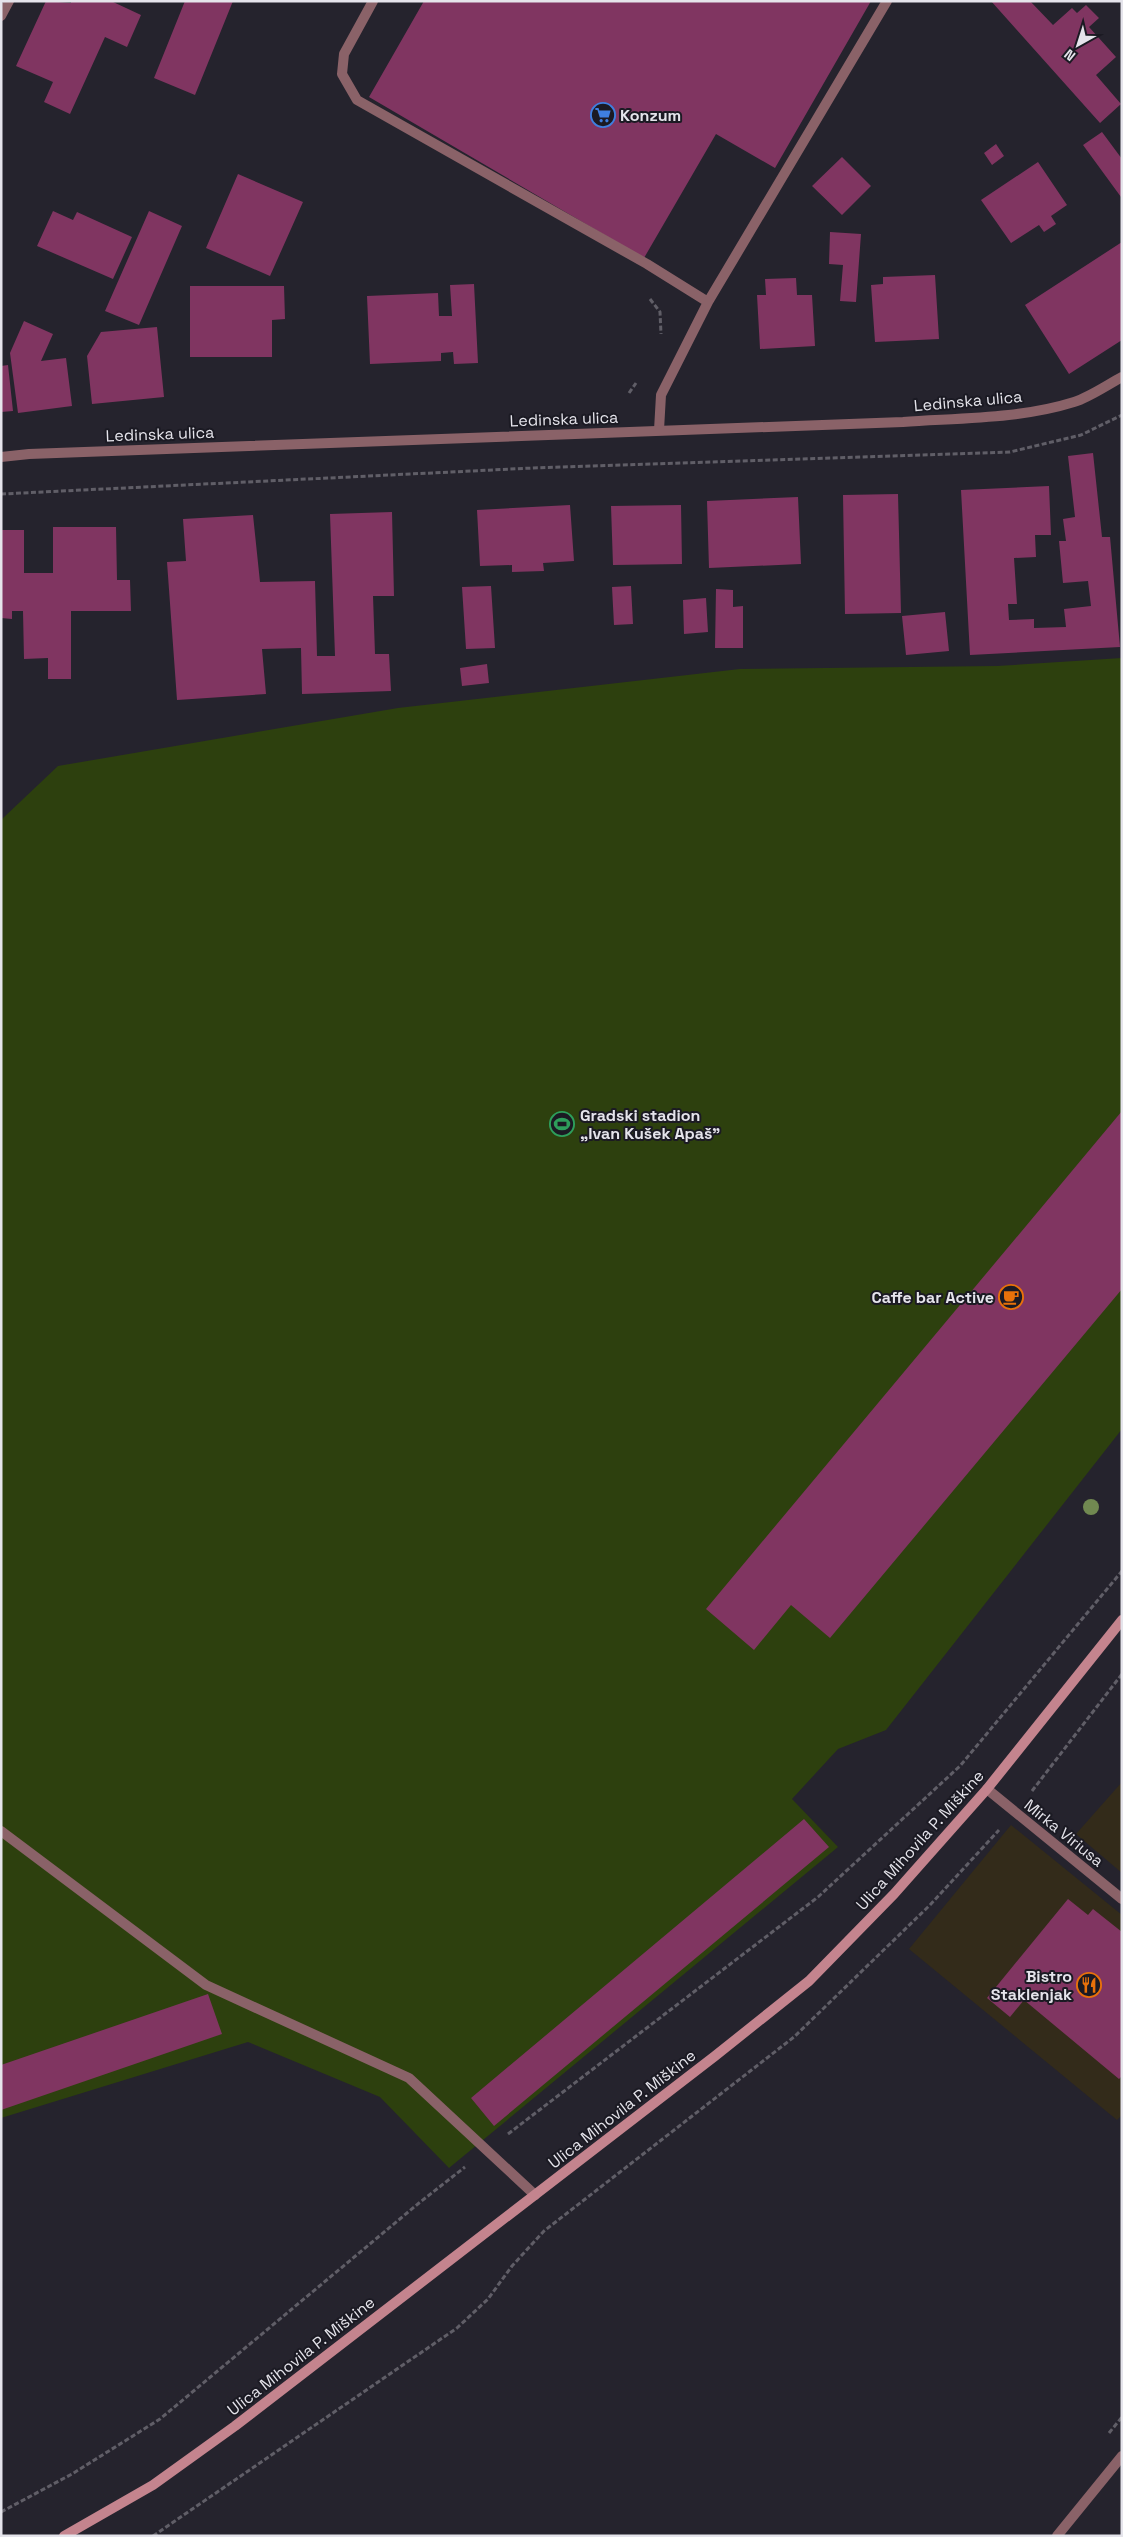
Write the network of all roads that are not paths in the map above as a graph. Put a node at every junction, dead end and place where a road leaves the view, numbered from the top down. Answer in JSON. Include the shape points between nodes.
{"nodes":[{"id":1,"x":9,"y":1,"type":"edge"},
{"id":2,"x":374,"y":1,"type":"edge"},
{"id":3,"x":887,"y":1,"type":"edge"},
{"id":4,"x":1,"y":16,"type":"edge"},
{"id":5,"x":708,"y":302,"type":"junction"},
{"id":6,"x":1122,"y":378,"type":"edge"},
{"id":7,"x":660,"y":430,"type":"junction"},
{"id":8,"x":1,"y":457,"type":"edge"},
{"id":9,"x":1122,"y":1620,"type":"edge"},
{"id":10,"x":986,"y":1789,"type":"junction"},
{"id":11,"x":1,"y":1831,"type":"edge"},
{"id":12,"x":1122,"y":1899,"type":"edge"},
{"id":13,"x":534,"y":2195,"type":"junction"},
{"id":14,"x":1122,"y":2456,"type":"edge"},
{"id":15,"x":64,"y":2536,"type":"edge"},
{"id":16,"x":1057,"y":2536,"type":"edge"}],
"edges":[{"from":1,"to":4,"type":"street"},
{"from":2,"to":5,"type":"street","via":[[344,54],[342,74],[358,100]]},
{"from":3,"to":5,"type":"street"},
{"from":5,"to":7,"type":"street","via":[[661,395]]},
{"from":6,"to":7,"type":"street","name":"Ledinska ulica","via":[[1075,402],[1015,414],[903,422]]},
{"from":7,"to":8,"type":"street","name":"Ledinska ulica"},
{"from":9,"to":10,"type":"main road","name":"Ulica Mihovila P. Miškine"},
{"from":10,"to":12,"type":"street","name":"Mirka Viriusa"},
{"from":10,"to":13,"type":"main road","name":"Ulica Mihovila P. Miškine","via":[[894,1894],[808,1981]]},
{"from":11,"to":13,"type":"street","via":[[206,1985],[408,2078]]},
{"from":13,"to":15,"type":"main road","name":"Ulica Mihovila P. Miškine","via":[[235,2426],[153,2485]]},
{"from":14,"to":16,"type":"street"}]}
